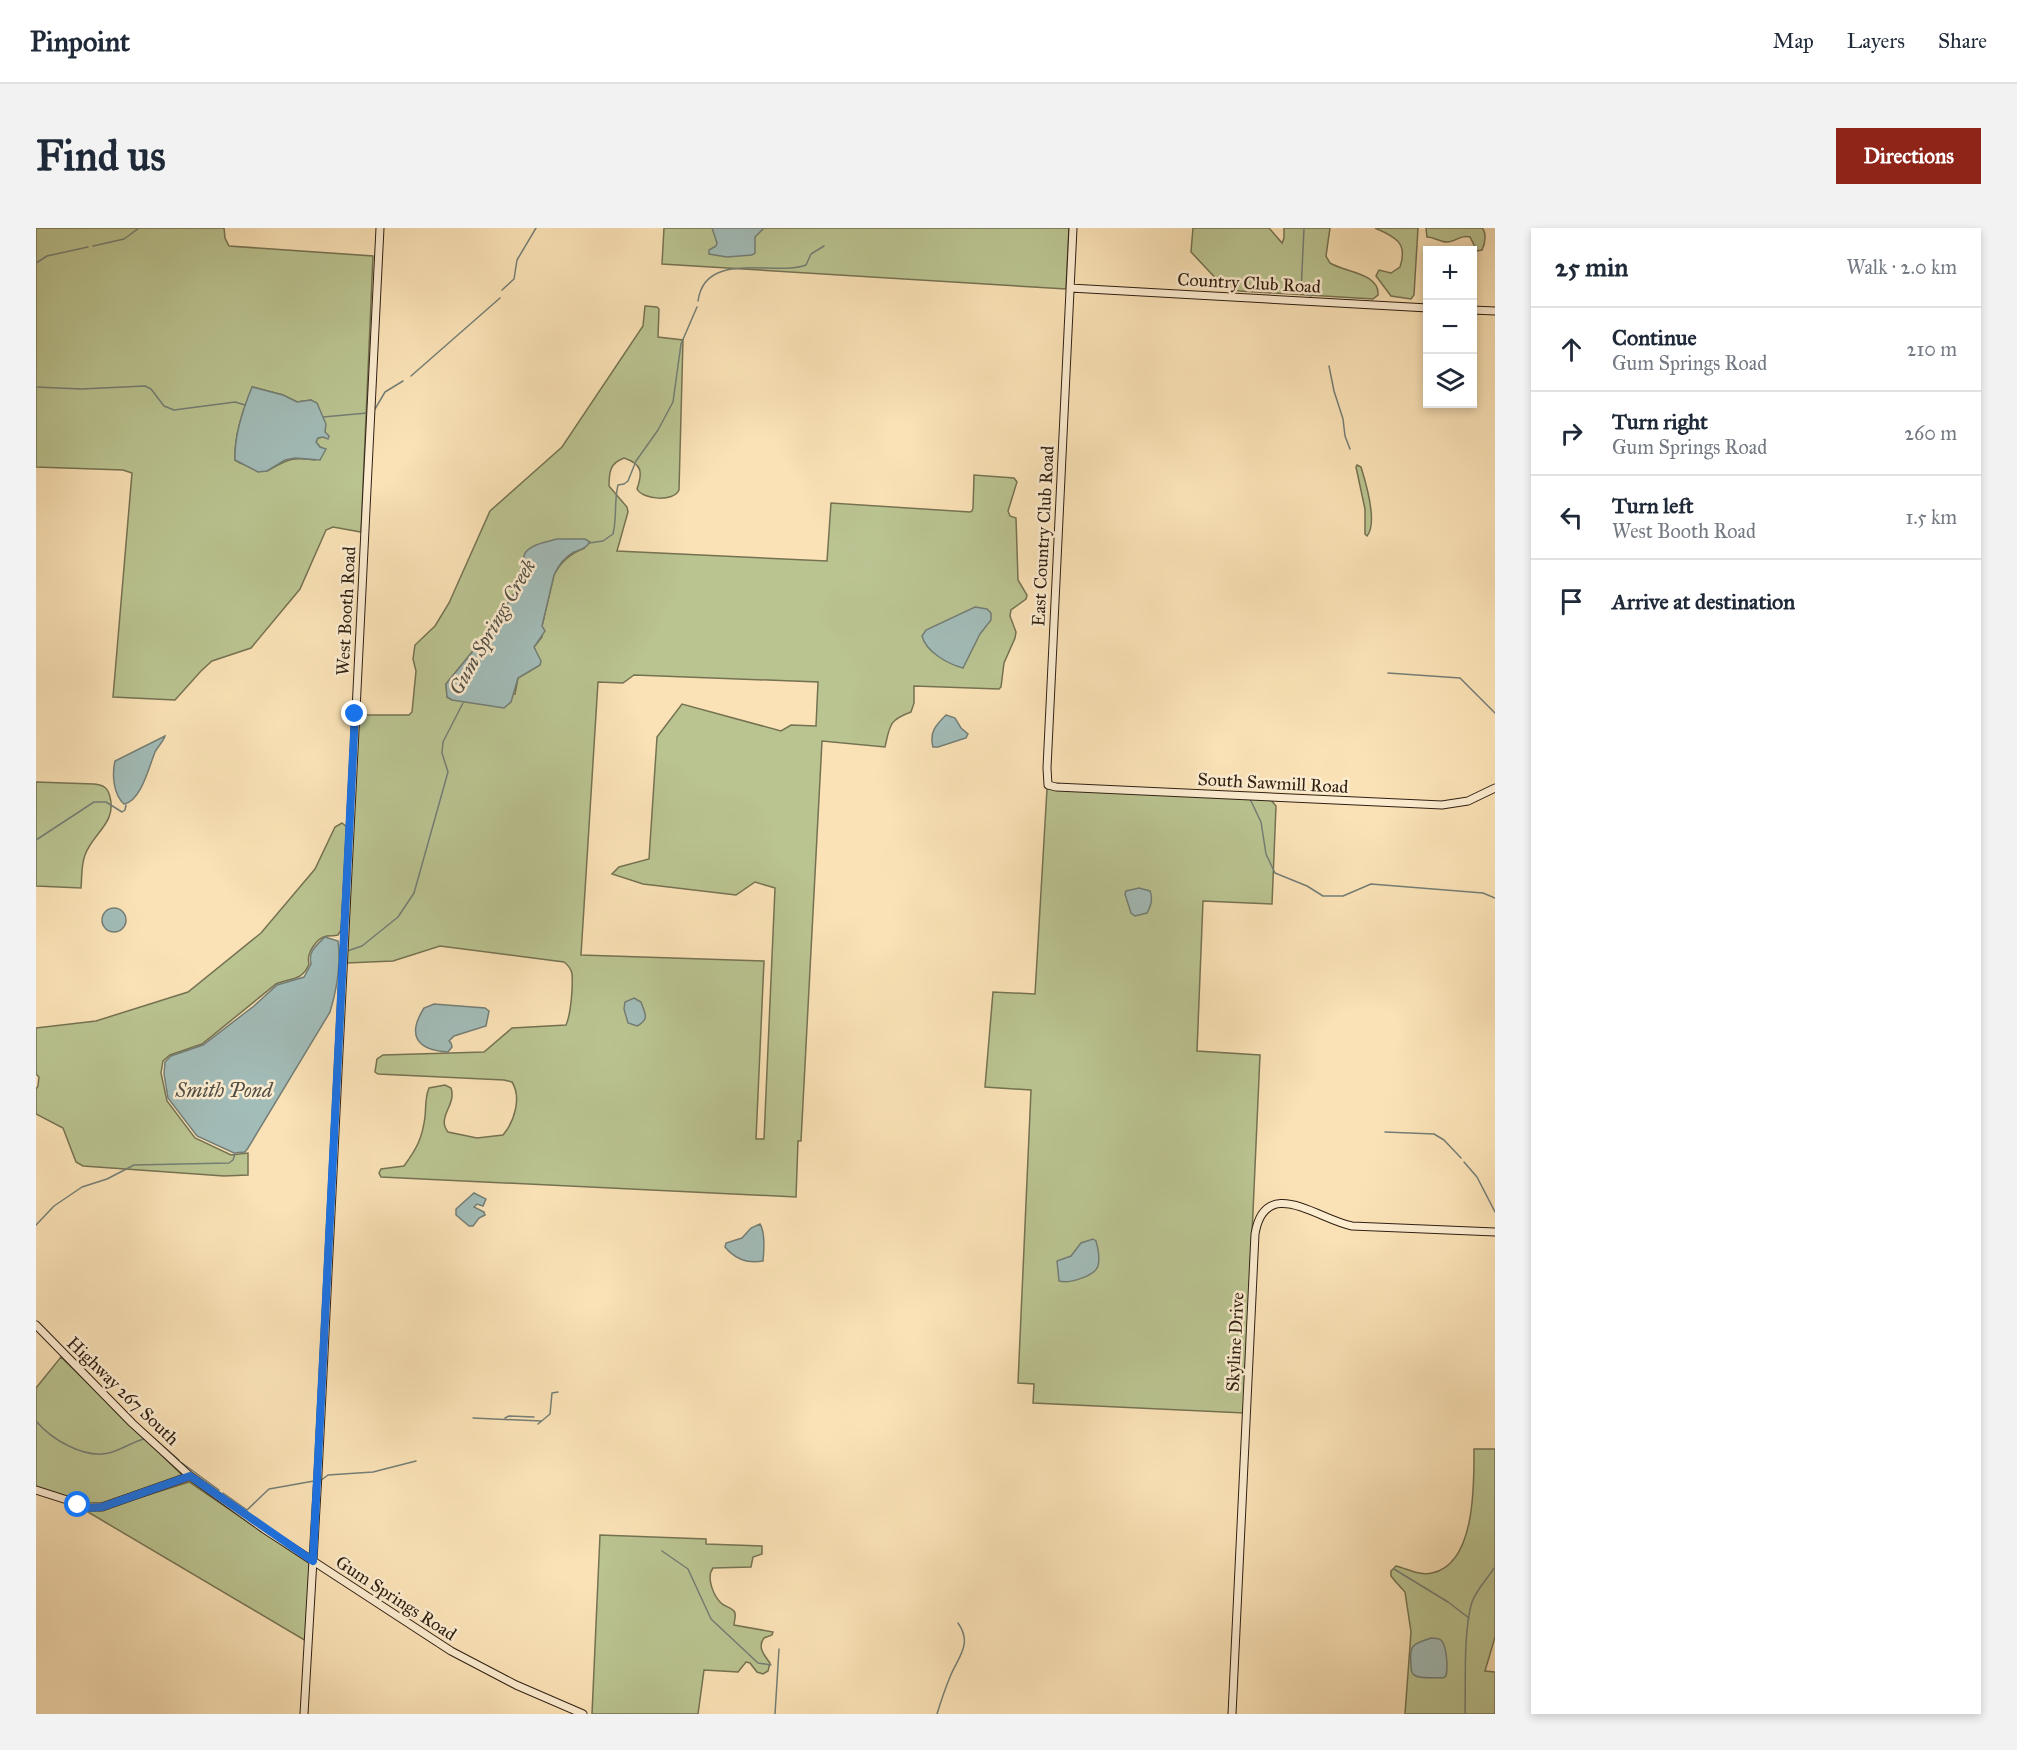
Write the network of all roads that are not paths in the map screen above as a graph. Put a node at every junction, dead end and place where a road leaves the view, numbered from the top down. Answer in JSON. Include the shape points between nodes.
{"nodes":[{"id":1,"x":380,"y":228,"type":"edge"},
{"id":2,"x":1073,"y":228,"type":"edge"},
{"id":3,"x":1070,"y":288,"type":"junction"},
{"id":4,"x":1423,"y":308,"type":"edge"},
{"id":5,"x":1477,"y":310,"type":"edge"},
{"id":6,"x":1495,"y":311,"type":"edge"},
{"id":7,"x":1048,"y":785,"type":"joint"},
{"id":8,"x":1495,"y":788,"type":"edge"},
{"id":9,"x":1495,"y":1232,"type":"edge"},
{"id":10,"x":36,"y":1325,"type":"edge"},
{"id":11,"x":190,"y":1476,"type":"junction"},
{"id":12,"x":36,"y":1490,"type":"edge"},
{"id":13,"x":313,"y":1561,"type":"junction"},
{"id":14,"x":304,"y":1714,"type":"edge"},
{"id":15,"x":583,"y":1714,"type":"edge"},
{"id":16,"x":1232,"y":1714,"type":"edge"}],
"edges":[{"from":1,"to":13,"type":"street","name":"West Booth Road"},
{"from":2,"to":3,"type":"street","name":"East Country Club Road"},
{"from":3,"to":4,"type":"street","name":"Country Club Road"},
{"from":3,"to":7,"type":"street","name":"East Country Club Road"},
{"from":5,"to":6,"type":"street"},
{"from":7,"to":8,"type":"street","name":"South Sawmill Road","via":[[1442,805],[1468,801]]},
{"from":9,"to":16,"type":"street","name":"Skyline Drive","via":[[1352,1226],[1282,1203],[1266,1208],[1259,1218],[1255,1234]]},
{"from":10,"to":11,"type":"street","name":"Highway 267 South"},
{"from":11,"to":12,"type":"street","via":[[102,1507],[89,1508]]},
{"from":11,"to":13,"type":"street","name":"Gum Springs Road"},
{"from":13,"to":14,"type":"street","name":"West Booth Road"},
{"from":13,"to":15,"type":"street","name":"Gum Springs Road","via":[[451,1652]]}]}
